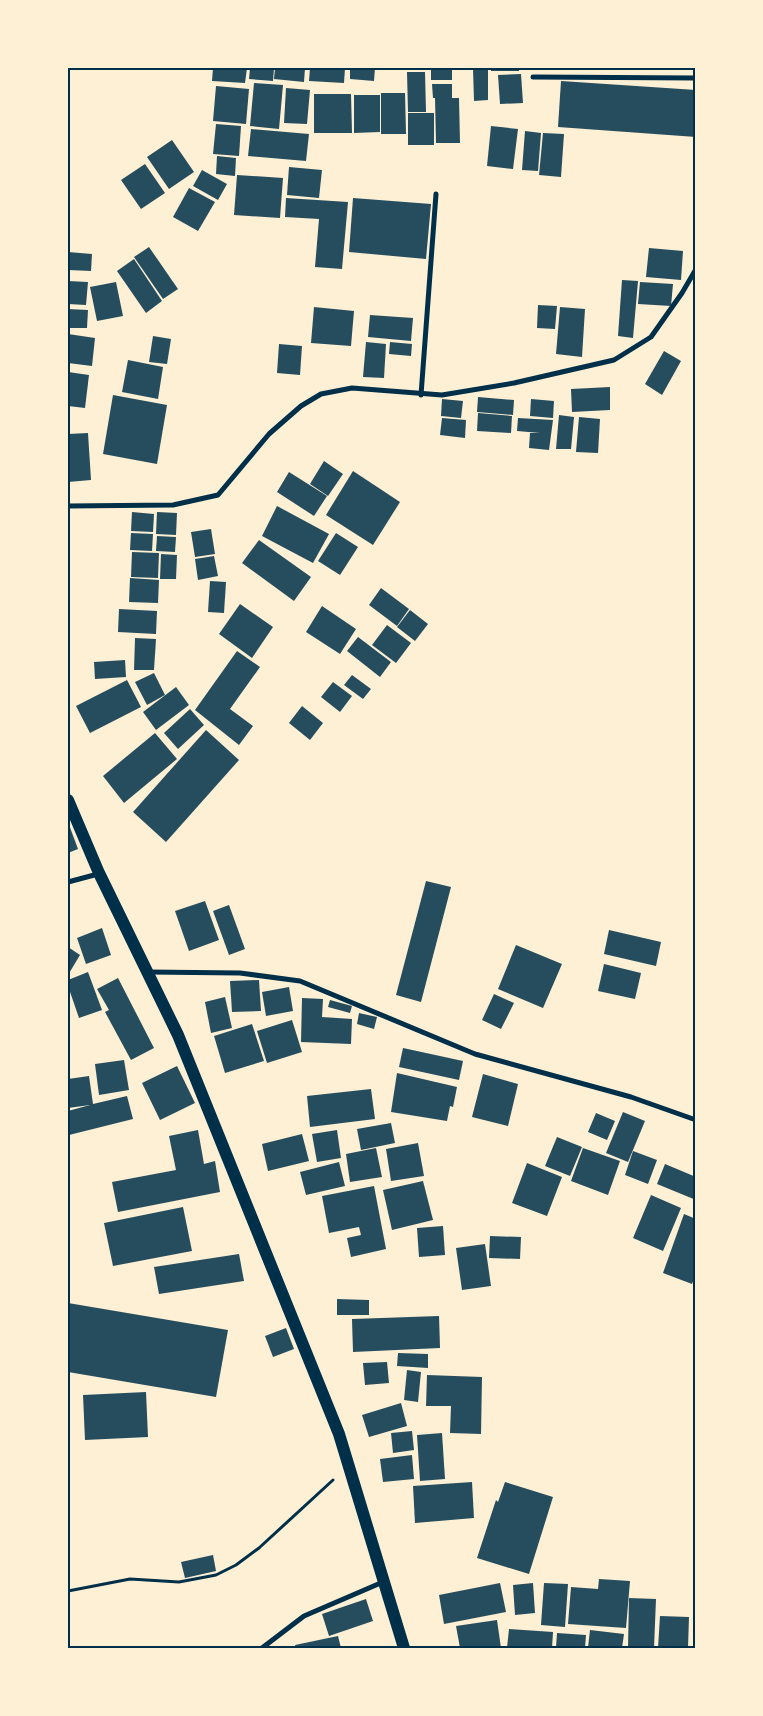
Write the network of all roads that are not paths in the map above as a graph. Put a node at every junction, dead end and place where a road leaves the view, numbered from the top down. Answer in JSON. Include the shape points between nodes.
{"nodes":[{"id":1,"x":533,"y":77,"type":"dead end"},
{"id":2,"x":696,"y":78,"type":"edge"},
{"id":3,"x":436,"y":194,"type":"dead end"},
{"id":4,"x":696,"y":269,"type":"edge"},
{"id":5,"x":422,"y":395,"type":"junction"},
{"id":6,"x":68,"y":506,"type":"edge"},
{"id":7,"x":68,"y":800,"type":"edge"},
{"id":8,"x":99,"y":874,"type":"junction"},
{"id":9,"x":68,"y":882,"type":"edge"},
{"id":10,"x":145,"y":972,"type":"junction"},
{"id":11,"x":696,"y":1120,"type":"edge"},
{"id":12,"x":384,"y":1581,"type":"junction"},
{"id":13,"x":262,"y":1648,"type":"edge"},
{"id":14,"x":404,"y":1648,"type":"edge"}],
"edges":[{"from":1,"to":2,"type":"street"},
{"from":3,"to":5,"type":"street"},
{"from":4,"to":5,"type":"street","via":[[651,337],[614,360],[514,383],[442,395]]},
{"from":5,"to":6,"type":"street","via":[[352,388],[321,394],[301,406],[269,434],[218,495],[173,505]]},
{"from":7,"to":8,"type":"main road"},
{"from":8,"to":9,"type":"street"},
{"from":8,"to":10,"type":"main road"},
{"from":10,"to":11,"type":"street","via":[[240,973],[300,981],[475,1054],[631,1097]]},
{"from":10,"to":12,"type":"main road","via":[[178,1035],[339,1434]]},
{"from":12,"to":13,"type":"street","via":[[304,1616]]},
{"from":12,"to":14,"type":"main road"}]}
